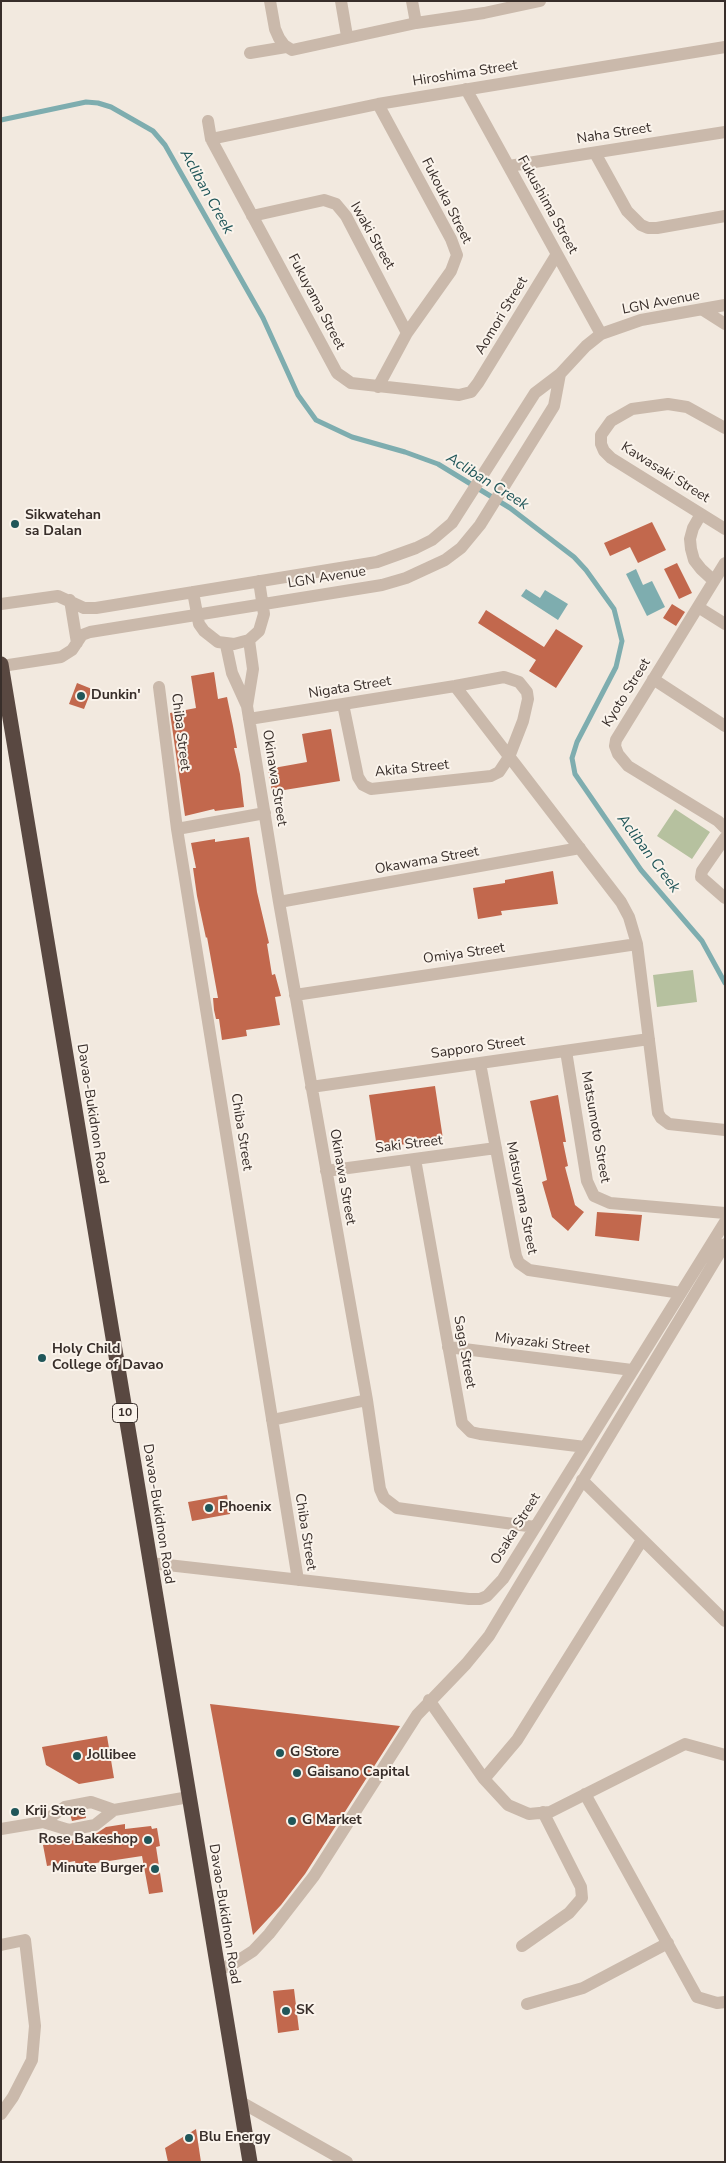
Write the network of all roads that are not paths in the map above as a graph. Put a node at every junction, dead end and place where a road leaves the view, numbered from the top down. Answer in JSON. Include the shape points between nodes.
{"nodes":[{"id":1,"x":270,"y":1,"type":"edge"},
{"id":2,"x":341,"y":1,"type":"edge"},
{"id":3,"x":412,"y":1,"type":"edge"},
{"id":4,"x":540,"y":1,"type":"edge"},
{"id":5,"x":484,"y":7,"type":"edge"},
{"id":6,"x":416,"y":23,"type":"junction"},
{"id":7,"x":347,"y":36,"type":"junction"},
{"id":8,"x":725,"y":47,"type":"edge"},
{"id":9,"x":289,"y":48,"type":"junction"},
{"id":10,"x":250,"y":53,"type":"dead end"},
{"id":11,"x":466,"y":89,"type":"junction"},
{"id":12,"x":378,"y":104,"type":"junction"},
{"id":13,"x":208,"y":121,"type":"dead end"},
{"id":14,"x":725,"y":132,"type":"edge"},
{"id":15,"x":211,"y":139,"type":"junction"},
{"id":16,"x":595,"y":152,"type":"junction"},
{"id":17,"x":509,"y":166,"type":"junction"},
{"id":18,"x":252,"y":216,"type":"junction"},
{"id":19,"x":725,"y":216,"type":"edge"},
{"id":20,"x":557,"y":254,"type":"junction"},
{"id":21,"x":725,"y":306,"type":"edge"},
{"id":22,"x":703,"y":310,"type":"junction"},
{"id":23,"x":725,"y":324,"type":"edge"},
{"id":24,"x":407,"y":333,"type":"junction"},
{"id":25,"x":601,"y":334,"type":"junction"},
{"id":26,"x":560,"y":374,"type":"junction"},
{"id":27,"x":378,"y":387,"type":"junction"},
{"id":28,"x":471,"y":392,"type":"joint"},
{"id":29,"x":725,"y":428,"type":"edge"},
{"id":30,"x":701,"y":514,"type":"junction"},
{"id":31,"x":725,"y":529,"type":"edge"},
{"id":32,"x":445,"y":531,"type":"junction"},
{"id":33,"x":461,"y":548,"type":"junction"},
{"id":34,"x":725,"y":563,"type":"edge"},
{"id":35,"x":365,"y":564,"type":"junction"},
{"id":36,"x":259,"y":581,"type":"junction"},
{"id":37,"x":714,"y":581,"type":"junction"},
{"id":38,"x":368,"y":587,"type":"junction"},
{"id":39,"x":193,"y":592,"type":"junction"},
{"id":40,"x":70,"y":600,"type":"junction"},
{"id":41,"x":1,"y":604,"type":"edge"},
{"id":42,"x":263,"y":604,"type":"junction"},
{"id":43,"x":698,"y":607,"type":"junction"},
{"id":44,"x":196,"y":615,"type":"junction"},
{"id":45,"x":725,"y":624,"type":"edge"},
{"id":46,"x":249,"y":640,"type":"junction"},
{"id":47,"x":76,"y":643,"type":"junction"},
{"id":48,"x":226,"y":645,"type":"junction"},
{"id":49,"x":1,"y":665,"type":"edge"},
{"id":50,"x":653,"y":679,"type":"junction"},
{"id":51,"x":455,"y":686,"type":"junction"},
{"id":52,"x":159,"y":687,"type":"dead end"},
{"id":53,"x":343,"y":704,"type":"junction"},
{"id":54,"x":247,"y":706,"type":"junction"},
{"id":55,"x":249,"y":719,"type":"junction"},
{"id":56,"x":725,"y":726,"type":"edge"},
{"id":57,"x":510,"y":757,"type":"junction"},
{"id":58,"x":265,"y":813,"type":"junction"},
{"id":59,"x":725,"y":828,"type":"edge"},
{"id":60,"x":177,"y":829,"type":"junction"},
{"id":61,"x":725,"y":838,"type":"edge"},
{"id":62,"x":580,"y":848,"type":"junction"},
{"id":63,"x":725,"y":898,"type":"edge"},
{"id":64,"x":279,"y":902,"type":"junction"},
{"id":65,"x":637,"y":944,"type":"junction"},
{"id":66,"x":295,"y":994,"type":"junction"},
{"id":67,"x":649,"y":1039,"type":"junction"},
{"id":68,"x":566,"y":1051,"type":"junction"},
{"id":69,"x":480,"y":1063,"type":"junction"},
{"id":70,"x":311,"y":1087,"type":"junction"},
{"id":71,"x":725,"y":1130,"type":"edge"},
{"id":72,"x":496,"y":1148,"type":"junction"},
{"id":73,"x":415,"y":1159,"type":"junction"},
{"id":74,"x":326,"y":1170,"type":"junction"},
{"id":75,"x":725,"y":1213,"type":"edge"},
{"id":76,"x":725,"y":1222,"type":"edge"},
{"id":77,"x":725,"y":1244,"type":"edge"},
{"id":78,"x":681,"y":1293,"type":"junction"},
{"id":79,"x":448,"y":1347,"type":"junction"},
{"id":80,"x":632,"y":1370,"type":"junction"},
{"id":81,"x":367,"y":1400,"type":"junction"},
{"id":82,"x":272,"y":1420,"type":"junction"},
{"id":83,"x":585,"y":1447,"type":"junction"},
{"id":84,"x":582,"y":1480,"type":"junction"},
{"id":85,"x":535,"y":1527,"type":"junction"},
{"id":86,"x":642,"y":1540,"type":"junction"},
{"id":87,"x":150,"y":1563,"type":"junction"},
{"id":88,"x":298,"y":1580,"type":"junction"},
{"id":89,"x":725,"y":1621,"type":"edge"},
{"id":90,"x":429,"y":1700,"type":"junction"},
{"id":91,"x":725,"y":1755,"type":"edge"},
{"id":92,"x":484,"y":1779,"type":"junction"},
{"id":93,"x":585,"y":1794,"type":"junction"},
{"id":94,"x":189,"y":1797,"type":"junction"},
{"id":95,"x":114,"y":1810,"type":"junction"},
{"id":96,"x":543,"y":1812,"type":"junction"},
{"id":97,"x":43,"y":1822,"type":"junction"},
{"id":98,"x":1,"y":1829,"type":"edge"},
{"id":99,"x":668,"y":1943,"type":"junction"},
{"id":100,"x":1,"y":1945,"type":"edge"},
{"id":101,"x":522,"y":1946,"type":"dead end"},
{"id":102,"x":217,"y":1971,"type":"junction"},
{"id":103,"x":725,"y":2002,"type":"edge"},
{"id":104,"x":527,"y":2004,"type":"dead end"},
{"id":105,"x":239,"y":2100,"type":"junction"},
{"id":106,"x":1,"y":2114,"type":"edge"},
{"id":107,"x":250,"y":2162,"type":"edge"},
{"id":108,"x":347,"y":2162,"type":"edge"}],
"edges":[{"from":1,"to":9,"type":"street","via":[[275,29]]},
{"from":2,"to":7,"type":"street"},
{"from":3,"to":6,"type":"street"},
{"from":4,"to":5,"type":"street"},
{"from":5,"to":6,"type":"street"},
{"from":6,"to":7,"type":"street"},
{"from":7,"to":9,"type":"street"},
{"from":8,"to":11,"type":"street","name":"Hiroshima Street"},
{"from":9,"to":10,"type":"street"},
{"from":11,"to":12,"type":"street","name":"Hiroshima Street"},
{"from":11,"to":17,"type":"street","name":"Fukushima Street"},
{"from":12,"to":15,"type":"street","name":"Hiroshima Street"},
{"from":12,"to":24,"type":"street","name":"Fukouka Street","via":[[451,239],[456,255],[451,271]]},
{"from":13,"to":15,"type":"street","name":"Fukuyama Street"},
{"from":14,"to":16,"type":"street","name":"Naha Street"},
{"from":15,"to":18,"type":"street","name":"Fukuyama Street"},
{"from":16,"to":17,"type":"street","name":"Naha Street"},
{"from":16,"to":19,"type":"street","via":[[627,211],[641,225],[657,228]]},
{"from":17,"to":20,"type":"street","name":"Fukushima Street"},
{"from":18,"to":24,"type":"street","name":"Iwaki Street","via":[[324,200],[336,204],[346,216]]},
{"from":18,"to":27,"type":"street","name":"Fukuyama Street","via":[[337,373],[351,383]]},
{"from":20,"to":25,"type":"street","name":"Fukushima Street"},
{"from":20,"to":28,"type":"street","name":"Aomori Street"},
{"from":21,"to":22,"type":"street","name":"LGN Avenue"},
{"from":22,"to":23,"type":"street"},
{"from":22,"to":25,"type":"street","name":"LGN Avenue","via":[[641,320]]},
{"from":24,"to":27,"type":"street","name":"Fukouka Street"},
{"from":25,"to":26,"type":"street","name":"LGN Avenue"},
{"from":26,"to":32,"type":"street","name":"LGN Avenue","via":[[534,393],[460,513]]},
{"from":26,"to":33,"type":"street","name":"LGN Avenue","via":[[554,406],[480,525]]},
{"from":27,"to":28,"type":"street","name":"Fukuyama Street","via":[[459,394]]},
{"from":29,"to":30,"type":"street","name":"Kawasaki Street","via":[[687,407],[668,404],[619,414],[601,435],[604,451],[611,458]]},
{"from":30,"to":31,"type":"street","name":"Kawasaki Street"},
{"from":30,"to":37,"type":"street","via":[[690,539],[691,549],[700,570]]},
{"from":32,"to":33,"type":"street"},
{"from":32,"to":35,"type":"street","name":"LGN Avenue","via":[[398,556]]},
{"from":33,"to":38,"type":"street","name":"LGN Avenue","via":[[445,560],[413,575]]},
{"from":34,"to":37,"type":"street","name":"Kyoto Street"},
{"from":35,"to":36,"type":"street","name":"LGN Avenue"},
{"from":35,"to":38,"type":"street"},
{"from":36,"to":39,"type":"street","name":"LGN Avenue"},
{"from":36,"to":42,"type":"street"},
{"from":37,"to":43,"type":"street","name":"Kyoto Street"},
{"from":38,"to":42,"type":"street","name":"LGN Avenue"},
{"from":39,"to":40,"type":"street","name":"LGN Avenue","via":[[96,608],[84,608]]},
{"from":39,"to":44,"type":"street"},
{"from":40,"to":41,"type":"street","name":"LGN Avenue","via":[[51,596]]},
{"from":40,"to":47,"type":"street"},
{"from":42,"to":44,"type":"street","name":"LGN Avenue"},
{"from":42,"to":46,"type":"street","via":[[259,631]]},
{"from":43,"to":45,"type":"street"},
{"from":43,"to":50,"type":"street","name":"Kyoto Street"},
{"from":44,"to":47,"type":"street","name":"LGN Avenue","via":[[90,632],[82,635]]},
{"from":44,"to":48,"type":"street","via":[[204,632]]},
{"from":46,"to":48,"type":"street"},
{"from":46,"to":54,"type":"street","via":[[253,669]]},
{"from":47,"to":49,"type":"street","name":"LGN Avenue","via":[[61,657]]},
{"from":48,"to":54,"type":"street","via":[[232,672]]},
{"from":49,"to":87,"type":"highway","name":"Davao-Bukidnon Road","number":"10"},
{"from":50,"to":56,"type":"street"},
{"from":50,"to":59,"type":"street","name":"Kyoto Street","via":[[616,740],[618,754],[628,766]]},
{"from":51,"to":53,"type":"street","name":"Nigata Street"},
{"from":51,"to":57,"type":"street"},
{"from":51,"to":57,"type":"street","name":"Nigata Street","via":[[504,678],[513,679],[524,687],[528,706]]},
{"from":52,"to":60,"type":"street","name":"Chiba Street"},
{"from":53,"to":55,"type":"street","name":"Nigata Street"},
{"from":53,"to":57,"type":"street","name":"Akita Street","via":[[358,777],[371,789],[491,776]]},
{"from":54,"to":55,"type":"street","name":"Okinawa Street"},
{"from":55,"to":58,"type":"street","name":"Okinawa Street"},
{"from":57,"to":62,"type":"street"},
{"from":58,"to":60,"type":"street"},
{"from":58,"to":64,"type":"street","name":"Okinawa Street"},
{"from":60,"to":82,"type":"street","name":"Chiba Street"},
{"from":61,"to":63,"type":"street","via":[[702,871],[702,877]]},
{"from":62,"to":64,"type":"street","name":"Okawama Street"},
{"from":62,"to":65,"type":"street","via":[[621,902]]},
{"from":64,"to":66,"type":"street","name":"Okinawa Street"},
{"from":65,"to":66,"type":"street","name":"Omiya Street"},
{"from":65,"to":67,"type":"street"},
{"from":66,"to":70,"type":"street","name":"Okinawa Street"},
{"from":67,"to":68,"type":"street","name":"Sapporo Street"},
{"from":67,"to":71,"type":"street","via":[[658,1112],[665,1122]]},
{"from":68,"to":69,"type":"street","name":"Sapporo Street"},
{"from":68,"to":75,"type":"street","name":"Matsumoto Street","via":[[587,1181],[594,1196],[610,1202]]},
{"from":69,"to":70,"type":"street","name":"Sapporo Street"},
{"from":69,"to":72,"type":"street","name":"Matsuyama Street"},
{"from":70,"to":74,"type":"street","name":"Okinawa Street"},
{"from":72,"to":73,"type":"street","name":"Saki Street"},
{"from":72,"to":78,"type":"street","name":"Matsuyama Street","via":[[516,1256],[522,1267]]},
{"from":73,"to":74,"type":"street","name":"Saki Street"},
{"from":73,"to":79,"type":"street","name":"Saga Street"},
{"from":74,"to":81,"type":"street","name":"Okinawa Street"},
{"from":76,"to":78,"type":"street","name":"Osaka Street"},
{"from":77,"to":84,"type":"street"},
{"from":78,"to":80,"type":"street","name":"Osaka Street"},
{"from":79,"to":80,"type":"street","name":"Miyazaki Street"},
{"from":79,"to":83,"type":"street","name":"Saga Street","via":[[459,1416],[466,1428],[480,1434]]},
{"from":80,"to":83,"type":"street","name":"Osaka Street"},
{"from":81,"to":82,"type":"street"},
{"from":81,"to":85,"type":"street","name":"Okinawa Street","via":[[380,1490],[389,1504],[406,1511]]},
{"from":82,"to":88,"type":"street","name":"Chiba Street"},
{"from":83,"to":85,"type":"street","name":"Osaka Street"},
{"from":84,"to":86,"type":"street"},
{"from":84,"to":90,"type":"street","via":[[489,1636]]},
{"from":85,"to":88,"type":"street","name":"Osaka Street","via":[[495,1590],[480,1599]]},
{"from":86,"to":89,"type":"street"},
{"from":86,"to":92,"type":"street","via":[[517,1740]]},
{"from":87,"to":88,"type":"street","name":"Osaka Street"},
{"from":87,"to":94,"type":"highway","name":"Davao-Bukidnon Road","number":"10"},
{"from":90,"to":92,"type":"street"},
{"from":90,"to":102,"type":"street","via":[[404,1733],[294,1903],[253,1951]]},
{"from":91,"to":93,"type":"street","via":[[685,1744]]},
{"from":92,"to":96,"type":"street","via":[[508,1805],[529,1814]]},
{"from":93,"to":96,"type":"street","via":[[550,1812]]},
{"from":93,"to":99,"type":"street"},
{"from":94,"to":95,"type":"street"},
{"from":94,"to":102,"type":"highway","name":"Davao-Bukidnon Road","number":"10"},
{"from":95,"to":97,"type":"street","via":[[91,1802],[65,1807]]},
{"from":95,"to":97,"type":"street","via":[[95,1825],[69,1830]]},
{"from":96,"to":101,"type":"street","via":[[581,1888],[582,1898],[569,1913]]},
{"from":97,"to":98,"type":"street"},
{"from":99,"to":103,"type":"street","via":[[698,1997]]},
{"from":99,"to":104,"type":"street","via":[[582,1988]]},
{"from":100,"to":106,"type":"street","via":[[26,1940],[33,2003],[32,2060]]},
{"from":102,"to":105,"type":"highway","name":"Davao-Bukidnon Road","number":"10"},
{"from":105,"to":107,"type":"highway","name":"Davao-Bukidnon Road","number":"10"},
{"from":105,"to":108,"type":"street"}]}
